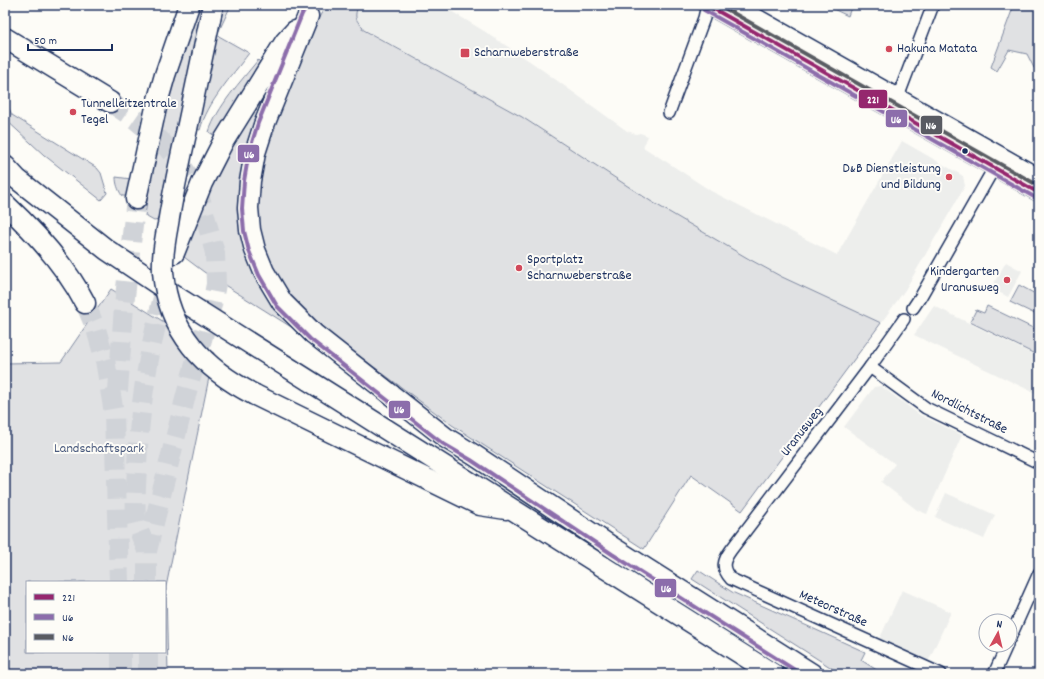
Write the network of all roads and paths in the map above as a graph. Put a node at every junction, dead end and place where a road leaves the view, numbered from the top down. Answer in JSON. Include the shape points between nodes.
{"nodes":[{"id":1,"x":189,"y":5,"type":"edge"},
{"id":2,"x":213,"y":5,"type":"edge"},
{"id":3,"x":707,"y":5,"type":"edge"},
{"id":4,"x":735,"y":5,"type":"edge"},
{"id":5,"x":933,"y":5,"type":"edge"},
{"id":6,"x":311,"y":10,"type":"edge"},
{"id":7,"x":5,"y":38,"type":"edge"},
{"id":8,"x":110,"y":102,"type":"tunnel mouth"},
{"id":9,"x":895,"y":103,"type":"junction"},
{"id":10,"x":669,"y":113,"type":"dead end"},
{"id":11,"x":997,"y":162,"type":"junction"},
{"id":12,"x":5,"y":166,"type":"edge"},
{"id":13,"x":1039,"y":177,"type":"edge"},
{"id":14,"x":1039,"y":193,"type":"edge"},
{"id":15,"x":136,"y":199,"type":"tunnel mouth"},
{"id":16,"x":5,"y":204,"type":"edge"},
{"id":17,"x":174,"y":253,"type":"dead end"},
{"id":18,"x":85,"y":303,"type":"tunnel mouth"},
{"id":19,"x":913,"y":308,"type":"dead end"},
{"id":20,"x":904,"y":319,"type":"dead end"},
{"id":21,"x":870,"y":367,"type":"junction"},
{"id":22,"x":1039,"y":463,"type":"edge"},
{"id":23,"x":516,"y":511,"type":"junction"},
{"id":24,"x":724,"y":562,"type":"joint"},
{"id":25,"x":1039,"y":573,"type":"edge"},
{"id":26,"x":1018,"y":620,"type":"edge"},
{"id":27,"x":1003,"y":653,"type":"edge"},
{"id":28,"x":773,"y":674,"type":"edge"},
{"id":29,"x":812,"y":674,"type":"edge"},
{"id":30,"x":942,"y":674,"type":"edge"},
{"id":31,"x":994,"y":674,"type":"edge"}],
"edges":[{"from":1,"to":15,"type":"highway","via":[[157,103]]},
{"from":2,"to":23,"type":"highway","bridge":true,"via":[[163,250],[163,271],[169,306],[186,339],[200,357],[238,387],[480,505]]},
{"from":3,"to":9,"type":"main road"},
{"from":3,"to":10,"type":"street"},
{"from":4,"to":9,"type":"main road"},
{"from":5,"to":9,"type":"street"},
{"from":6,"to":17,"type":"highway","via":[[285,42],[222,142],[202,183]]},
{"from":6,"to":29,"type":"highway","via":[[264,125],[250,181],[248,208],[255,250],[264,272],[282,302],[314,334],[446,438]]},
{"from":7,"to":8,"type":"highway"},
{"from":9,"to":11,"type":"main road"},
{"from":11,"to":13,"type":"main road"},
{"from":11,"to":14,"type":"main road"},
{"from":11,"to":19,"type":"street"},
{"from":12,"to":23,"type":"highway","via":[[17,179],[113,254]]},
{"from":16,"to":18,"type":"highway","via":[[54,256]]},
{"from":20,"to":21,"type":"street","name":"Uranusweg"},
{"from":21,"to":22,"type":"street","name":"Nordlichtstraße","via":[[926,408]]},
{"from":21,"to":24,"type":"street","name":"Uranusweg"},
{"from":23,"to":28,"type":"highway"},
{"from":24,"to":30,"type":"street","name":"Meteorstraße","via":[[726,574],[731,579]]},
{"from":25,"to":26,"type":"street"},
{"from":27,"to":31,"type":"street"}]}
